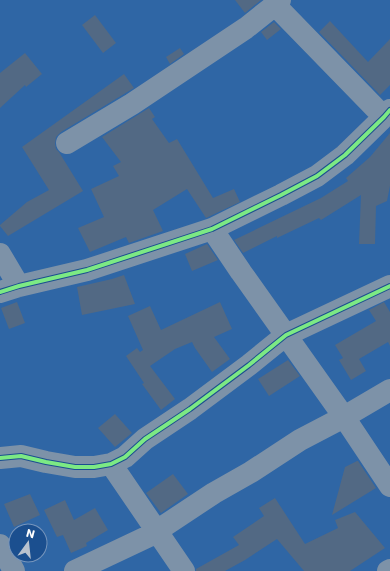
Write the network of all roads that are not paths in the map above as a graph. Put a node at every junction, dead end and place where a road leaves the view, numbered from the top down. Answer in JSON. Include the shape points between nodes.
{"nodes":[{"id":1,"x":278,"y":3,"type":"edge"},
{"id":2,"x":387,"y":113,"type":"edge"},
{"id":3,"x":67,"y":142,"type":"dead end"},
{"id":4,"x":212,"y":229,"type":"junction"},
{"id":5,"x":0,"y":254,"type":"edge"},
{"id":6,"x":390,"y":286,"type":"edge"},
{"id":7,"x":10,"y":289,"type":"edge"},
{"id":8,"x":286,"y":335,"type":"junction"},
{"id":9,"x":390,"y":390,"type":"edge"},
{"id":10,"x":344,"y":417,"type":"junction"},
{"id":11,"x":0,"y":458,"type":"edge"},
{"id":12,"x":112,"y":464,"type":"junction"},
{"id":13,"x":390,"y":486,"type":"edge"},
{"id":14,"x":156,"y":531,"type":"junction"},
{"id":15,"x":0,"y":545,"type":"edge"},
{"id":16,"x":14,"y":571,"type":"edge"},
{"id":17,"x":75,"y":571,"type":"edge"},
{"id":18,"x":184,"y":571,"type":"edge"}],
"edges":[{"from":1,"to":2,"type":"street"},
{"from":1,"to":3,"type":"street","via":[[246,28],[132,104]]},
{"from":2,"to":4,"type":"street","via":[[345,156],[317,176]]},
{"from":4,"to":7,"type":"street","via":[[86,270]]},
{"from":4,"to":8,"type":"street"},
{"from":5,"to":7,"type":"street"},
{"from":6,"to":8,"type":"street"},
{"from":8,"to":10,"type":"street"},
{"from":8,"to":12,"type":"street","via":[[190,409]]},
{"from":9,"to":10,"type":"street"},
{"from":10,"to":13,"type":"street"},
{"from":10,"to":14,"type":"street","via":[[300,440]]},
{"from":11,"to":12,"type":"street","via":[[21,456],[75,467]]},
{"from":12,"to":14,"type":"street"},
{"from":14,"to":17,"type":"street"},
{"from":14,"to":18,"type":"street"},
{"from":15,"to":16,"type":"street"}]}
